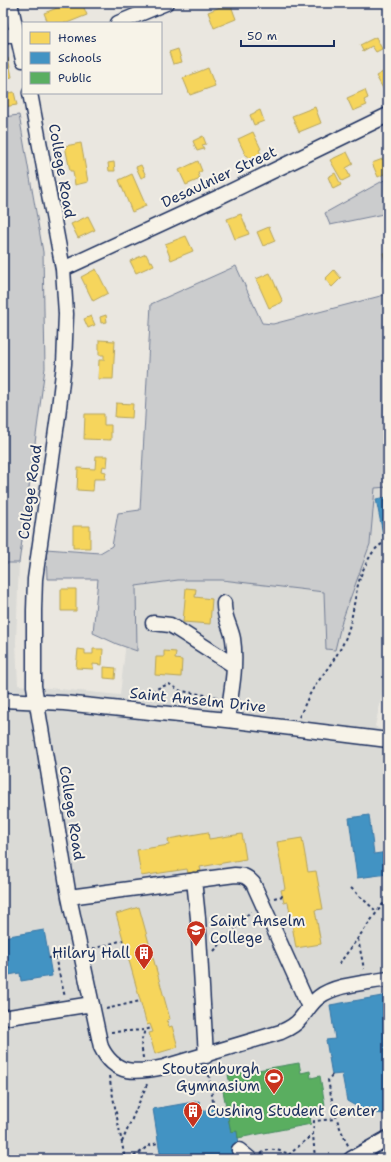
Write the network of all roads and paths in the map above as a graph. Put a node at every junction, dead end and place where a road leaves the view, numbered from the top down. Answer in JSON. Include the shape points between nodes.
{"nodes":[{"id":1,"x":10,"y":3,"type":"edge"},
{"id":2,"x":166,"y":3,"type":"edge"},
{"id":3,"x":120,"y":22,"type":"edge"},
{"id":4,"x":17,"y":34,"type":"junction"},
{"id":5,"x":3,"y":36,"type":"edge"},
{"id":6,"x":22,"y":56,"type":"edge"},
{"id":7,"x":30,"y":94,"type":"edge"},
{"id":8,"x":388,"y":114,"type":"edge"},
{"id":9,"x":63,"y":269,"type":"junction"},
{"id":10,"x":388,"y":542,"type":"edge"},
{"id":11,"x":224,"y":603,"type":"dead end"},
{"id":12,"x":153,"y":623,"type":"dead end"},
{"id":13,"x":233,"y":664,"type":"junction"},
{"id":14,"x":231,"y":698,"type":"junction"},
{"id":15,"x":3,"y":700,"type":"edge"},
{"id":16,"x":139,"y":700,"type":"dead end"},
{"id":17,"x":37,"y":702,"type":"junction"},
{"id":18,"x":227,"y":720,"type":"junction"},
{"id":19,"x":297,"y":721,"type":"dead end"},
{"id":20,"x":388,"y":740,"type":"edge"},
{"id":21,"x":194,"y":880,"type":"junction"},
{"id":22,"x":351,"y":888,"type":"dead end"},
{"id":23,"x":282,"y":896,"type":"dead end"},
{"id":24,"x":69,"y":897,"type":"junction"},
{"id":25,"x":388,"y":897,"type":"edge"},
{"id":26,"x":262,"y":902,"type":"junction"},
{"id":27,"x":377,"y":912,"type":"junction"},
{"id":28,"x":358,"y":939,"type":"junction"},
{"id":29,"x":123,"y":940,"type":"dead end"},
{"id":30,"x":215,"y":950,"type":"dead end"},
{"id":31,"x":81,"y":953,"type":"junction"},
{"id":32,"x":64,"y":956,"type":"dead end"},
{"id":33,"x":55,"y":957,"type":"junction"},
{"id":34,"x":49,"y":958,"type":"dead end"},
{"id":35,"x":339,"y":964,"type":"dead end"},
{"id":36,"x":388,"y":979,"type":"edge"},
{"id":37,"x":367,"y":983,"type":"junction"},
{"id":38,"x":66,"y":1001,"type":"dead end"},
{"id":39,"x":140,"y":1001,"type":"dead end"},
{"id":40,"x":309,"y":1007,"type":"junction"},
{"id":41,"x":92,"y":1008,"type":"junction"},
{"id":42,"x":3,"y":1018,"type":"edge"},
{"id":43,"x":151,"y":1028,"type":"dead end"},
{"id":44,"x":144,"y":1030,"type":"junction"},
{"id":45,"x":98,"y":1034,"type":"junction"},
{"id":46,"x":206,"y":1056,"type":"junction"},
{"id":47,"x":144,"y":1063,"type":"dead end"},
{"id":48,"x":109,"y":1072,"type":"dead end"},
{"id":49,"x":332,"y":1076,"type":"dead end"},
{"id":50,"x":151,"y":1077,"type":"dead end"},
{"id":51,"x":214,"y":1108,"type":"dead end"},
{"id":52,"x":336,"y":1119,"type":"junction"},
{"id":53,"x":313,"y":1134,"type":"junction"},
{"id":54,"x":388,"y":1138,"type":"edge"},
{"id":55,"x":122,"y":1143,"type":"junction"},
{"id":56,"x":159,"y":1143,"type":"dead end"},
{"id":57,"x":249,"y":1154,"type":"edge"},
{"id":58,"x":290,"y":1154,"type":"junction"},
{"id":59,"x":351,"y":1155,"type":"edge"},
{"id":60,"x":124,"y":1159,"type":"edge"},
{"id":61,"x":284,"y":1159,"type":"edge"},
{"id":62,"x":315,"y":1159,"type":"edge"}],
"edges":[{"from":1,"to":4,"type":"street"},
{"from":2,"to":3,"type":"street"},
{"from":4,"to":5,"type":"street"},
{"from":4,"to":6,"type":"street"},
{"from":7,"to":9,"type":"street","name":"College Road"},
{"from":8,"to":9,"type":"street","name":"Desaulnier Street","via":[[219,197]]},
{"from":9,"to":17,"type":"street","name":"College Road","via":[[66,314],[64,364],[34,600],[34,686]]},
{"from":10,"to":19,"type":"path","via":[[374,551],[364,568],[347,634],[308,697]]},
{"from":11,"to":13,"type":"street","via":[[233,639]]},
{"from":12,"to":13,"type":"street","via":[[177,629]]},
{"from":13,"to":14,"type":"street"},
{"from":14,"to":16,"type":"path","via":[[189,693],[169,684]]},
{"from":14,"to":18,"type":"street"},
{"from":15,"to":17,"type":"street","name":"Saint Anselm Drive"},
{"from":17,"to":18,"type":"street","name":"Saint Anselm Drive"},
{"from":17,"to":24,"type":"street","name":"College Road"},
{"from":18,"to":20,"type":"street","name":"Saint Anselm Drive"},
{"from":21,"to":24,"type":"street"},
{"from":21,"to":26,"type":"street","via":[[243,875],[253,883]]},
{"from":21,"to":46,"type":"street"},
{"from":22,"to":27,"type":"path"},
{"from":23,"to":26,"type":"path"},
{"from":24,"to":31,"type":"street","name":"College Road"},
{"from":25,"to":27,"type":"path"},
{"from":26,"to":30,"type":"path"},
{"from":26,"to":40,"type":"street"},
{"from":27,"to":28,"type":"path"},
{"from":28,"to":35,"type":"path"},
{"from":28,"to":37,"type":"path"},
{"from":29,"to":31,"type":"path"},
{"from":31,"to":41,"type":"street","name":"College Road"},
{"from":32,"to":33,"type":"path"},
{"from":33,"to":34,"type":"path"},
{"from":33,"to":38,"type":"path"},
{"from":36,"to":37,"type":"street","name":"College Road"},
{"from":37,"to":40,"type":"street","name":"College Road","via":[[329,991]]},
{"from":39,"to":41,"type":"path"},
{"from":40,"to":46,"type":"street","name":"College Road","via":[[301,1019],[280,1032]]},
{"from":41,"to":42,"type":"street"},
{"from":41,"to":45,"type":"street","name":"College Road"},
{"from":43,"to":44,"type":"path"},
{"from":44,"to":45,"type":"path"},
{"from":44,"to":47,"type":"path","via":[[141,1042]]},
{"from":45,"to":46,"type":"street","name":"College Road","via":[[106,1058],[114,1065],[133,1071],[153,1069]]},
{"from":46,"to":51,"type":"path"},
{"from":48,"to":55,"type":"path"},
{"from":49,"to":52,"type":"path","via":[[328,1080]]},
{"from":50,"to":55,"type":"path"},
{"from":52,"to":53,"type":"path","via":[[314,1121]]},
{"from":52,"to":59,"type":"path"},
{"from":53,"to":58,"type":"path"},
{"from":53,"to":62,"type":"path"},
{"from":54,"to":59,"type":"street"},
{"from":55,"to":60,"type":"path"},
{"from":56,"to":60,"type":"path","via":[[149,1145],[138,1154]]},
{"from":57,"to":58,"type":"path","via":[[273,1149]]},
{"from":58,"to":61,"type":"path"}]}
